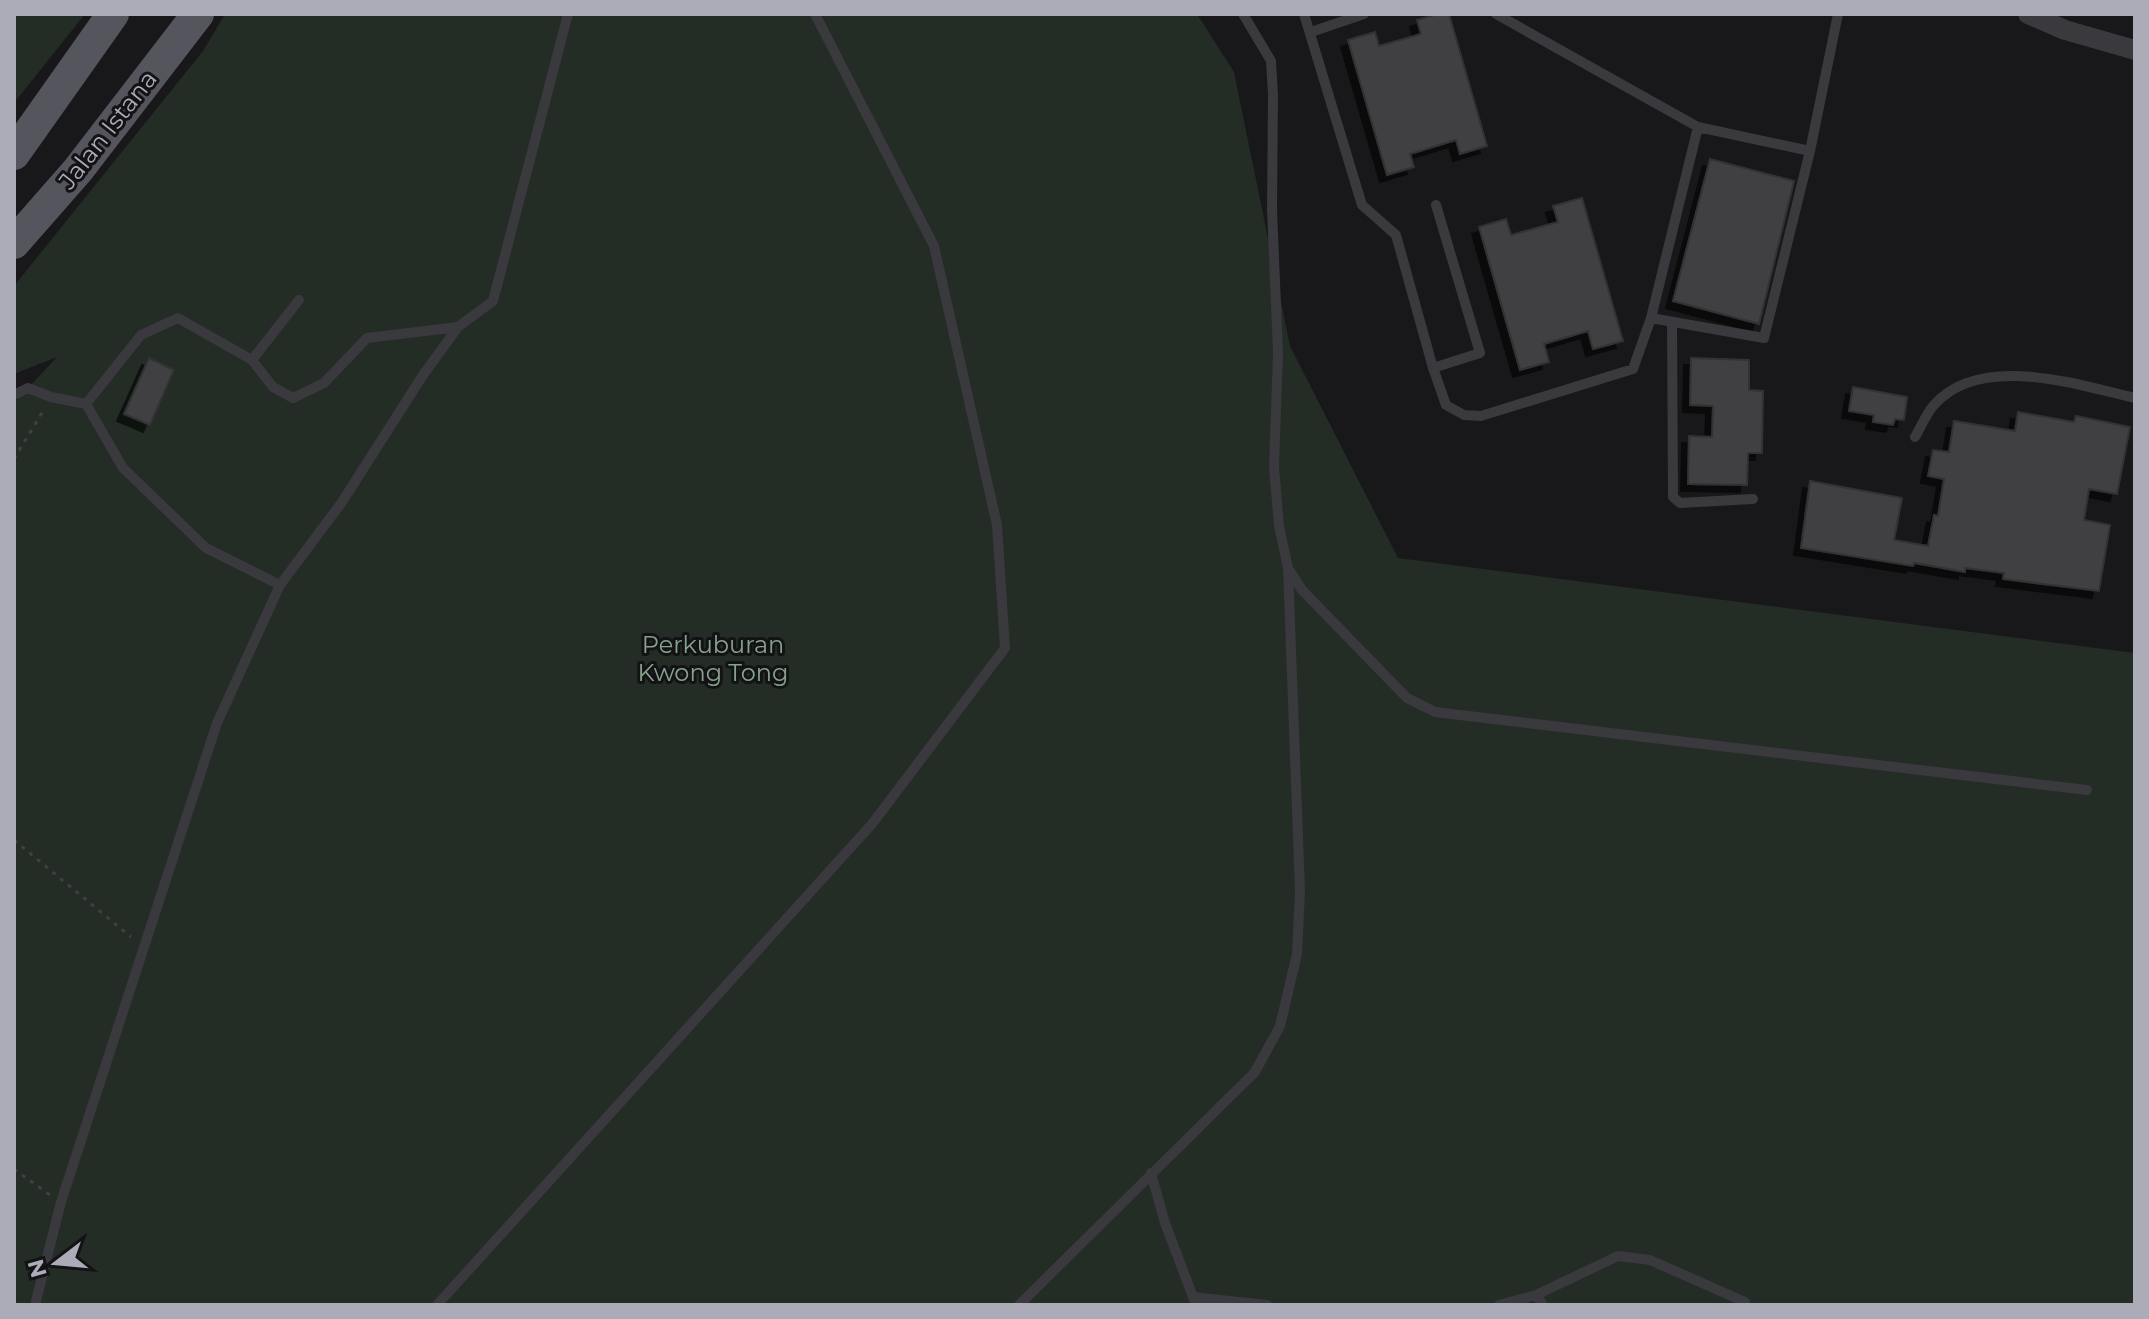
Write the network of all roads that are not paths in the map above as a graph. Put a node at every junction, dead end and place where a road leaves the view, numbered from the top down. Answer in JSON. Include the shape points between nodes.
{"nodes":[{"id":1,"x":113,"y":14,"type":"edge"},
{"id":2,"x":176,"y":14,"type":"edge"},
{"id":3,"x":198,"y":14,"type":"edge"},
{"id":4,"x":568,"y":14,"type":"edge"},
{"id":5,"x":815,"y":14,"type":"edge"},
{"id":6,"x":1243,"y":14,"type":"edge"},
{"id":7,"x":1304,"y":14,"type":"edge"},
{"id":8,"x":1364,"y":14,"type":"edge"},
{"id":9,"x":1496,"y":14,"type":"edge"},
{"id":10,"x":1838,"y":14,"type":"edge"},
{"id":11,"x":2028,"y":14,"type":"edge"},
{"id":12,"x":1311,"y":32,"type":"junction"},
{"id":13,"x":2135,"y":50,"type":"edge"},
{"id":14,"x":1698,"y":127,"type":"junction"},
{"id":15,"x":1810,"y":151,"type":"junction"},
{"id":16,"x":14,"y":154,"type":"edge"},
{"id":17,"x":78,"y":170,"type":"junction"},
{"id":18,"x":1436,"y":205,"type":"dead end"},
{"id":19,"x":14,"y":243,"type":"edge"},
{"id":20,"x":299,"y":300,"type":"dead end"},
{"id":21,"x":1651,"y":318,"type":"junction"},
{"id":22,"x":1672,"y":322,"type":"junction"},
{"id":23,"x":458,"y":327,"type":"junction"},
{"id":24,"x":252,"y":360,"type":"junction"},
{"id":25,"x":1433,"y":368,"type":"junction"},
{"id":26,"x":14,"y":395,"type":"edge"},
{"id":27,"x":2135,"y":398,"type":"edge"},
{"id":28,"x":86,"y":404,"type":"junction"},
{"id":29,"x":1915,"y":437,"type":"dead end"},
{"id":30,"x":1753,"y":499,"type":"dead end"},
{"id":31,"x":1288,"y":568,"type":"junction"},
{"id":32,"x":280,"y":585,"type":"junction"},
{"id":33,"x":2087,"y":790,"type":"dead end"},
{"id":34,"x":1151,"y":1173,"type":"junction"},
{"id":35,"x":1536,"y":1295,"type":"junction"},
{"id":36,"x":1195,"y":1301,"type":"edge"},
{"id":37,"x":1745,"y":1302,"type":"dead end"},
{"id":38,"x":35,"y":1305,"type":"edge"},
{"id":39,"x":437,"y":1305,"type":"edge"},
{"id":40,"x":1019,"y":1305,"type":"edge"},
{"id":41,"x":1267,"y":1305,"type":"edge"},
{"id":42,"x":1499,"y":1305,"type":"edge"},
{"id":43,"x":1543,"y":1305,"type":"edge"}],
"edges":[{"from":1,"to":16,"type":"main road"},
{"from":2,"to":17,"type":"main road"},
{"from":3,"to":17,"type":"main road","name":"Jalan Istana"},
{"from":4,"to":23,"type":"lane","via":[[493,301]]},
{"from":5,"to":39,"type":"lane","via":[[934,246],[997,525],[1005,648],[872,824]]},
{"from":6,"to":31,"type":"lane","via":[[1271,61],[1278,353],[1274,467]]},
{"from":7,"to":12,"type":"lane"},
{"from":8,"to":12,"type":"lane"},
{"from":9,"to":14,"type":"lane"},
{"from":10,"to":15,"type":"lane"},
{"from":11,"to":13,"type":"street"},
{"from":12,"to":25,"type":"lane","via":[[1362,205],[1396,235]]},
{"from":14,"to":15,"type":"lane"},
{"from":14,"to":21,"type":"lane"},
{"from":15,"to":22,"type":"lane","via":[[1764,338]]},
{"from":17,"to":19,"type":"main road","name":"Jalan Istana"},
{"from":18,"to":25,"type":"lane","via":[[1480,353]]},
{"from":20,"to":24,"type":"lane"},
{"from":21,"to":22,"type":"lane"},
{"from":21,"to":25,"type":"lane","via":[[1633,369],[1481,416],[1464,415],[1446,405]]},
{"from":22,"to":30,"type":"lane","via":[[1673,497],[1680,503]]},
{"from":23,"to":24,"type":"lane","via":[[367,338],[324,383],[293,398],[273,387]]},
{"from":23,"to":32,"type":"lane"},
{"from":24,"to":28,"type":"lane","via":[[178,318],[141,335]]},
{"from":26,"to":28,"type":"lane","via":[[28,388]]},
{"from":27,"to":29,"type":"lane","via":[[2039,376],[1991,376],[1954,389],[1934,405]]},
{"from":28,"to":32,"type":"lane","via":[[123,468],[206,548]]},
{"from":31,"to":33,"type":"lane","via":[[1302,590],[1407,698],[1435,712]]},
{"from":31,"to":34,"type":"lane","via":[[1300,891],[1297,954],[1280,1026],[1255,1072]]},
{"from":32,"to":38,"type":"lane","via":[[217,723],[61,1202]]},
{"from":34,"to":36,"type":"lane"},
{"from":34,"to":40,"type":"lane"},
{"from":35,"to":37,"type":"lane","via":[[1618,1256],[1650,1260]]},
{"from":35,"to":42,"type":"lane"},
{"from":35,"to":43,"type":"lane"},
{"from":36,"to":41,"type":"lane"}]}
